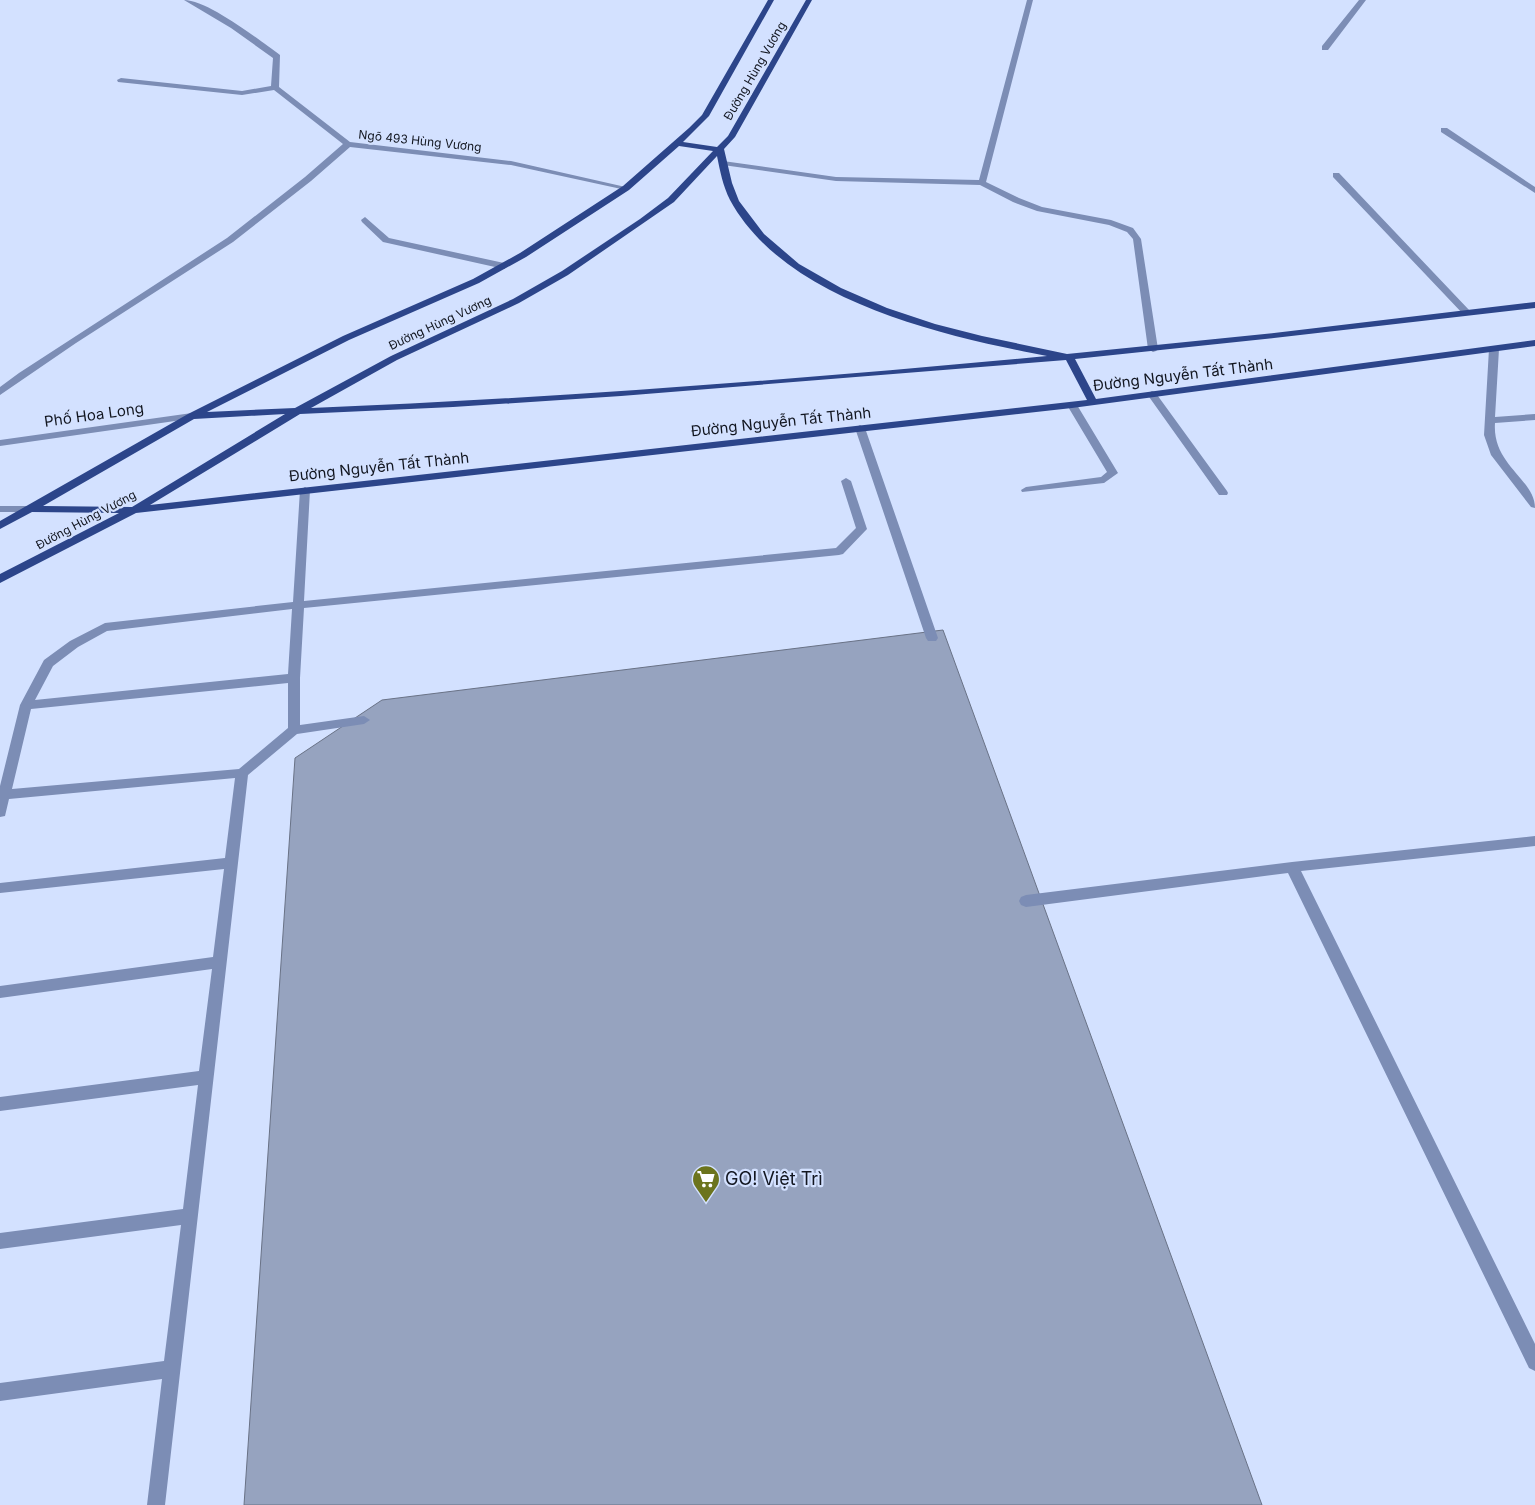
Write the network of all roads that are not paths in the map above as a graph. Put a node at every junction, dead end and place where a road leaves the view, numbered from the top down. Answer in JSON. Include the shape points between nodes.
{"nodes":[{"id":1,"x":187,"y":0,"type":"edge"},
{"id":2,"x":771,"y":0,"type":"edge"},
{"id":3,"x":809,"y":0,"type":"edge"},
{"id":4,"x":1030,"y":0,"type":"edge"},
{"id":5,"x":1363,"y":0,"type":"edge"},
{"id":6,"x":1325,"y":48,"type":"dead end"},
{"id":7,"x":121,"y":80,"type":"dead end"},
{"id":8,"x":275,"y":88,"type":"junction"},
{"id":9,"x":1444,"y":130,"type":"dead end"},
{"id":10,"x":677,"y":143,"type":"junction"},
{"id":11,"x":348,"y":144,"type":"junction"},
{"id":12,"x":720,"y":150,"type":"junction"},
{"id":13,"x":723,"y":163,"type":"junction"},
{"id":14,"x":1336,"y":175,"type":"dead end"},
{"id":15,"x":982,"y":183,"type":"junction"},
{"id":16,"x":626,"y":188,"type":"junction"},
{"id":17,"x":1535,"y":191,"type":"edge"},
{"id":18,"x":365,"y":220,"type":"dead end"},
{"id":19,"x":504,"y":266,"type":"junction"},
{"id":20,"x":1535,"y":305,"type":"edge"},
{"id":21,"x":1467,"y":314,"type":"junction"},
{"id":22,"x":1535,"y":343,"type":"edge"},
{"id":23,"x":1153,"y":349,"type":"junction"},
{"id":24,"x":1494,"y":349,"type":"junction"},
{"id":25,"x":1069,"y":357,"type":"junction"},
{"id":26,"x":0,"y":392,"type":"edge"},
{"id":27,"x":1152,"y":394,"type":"junction"},
{"id":28,"x":1092,"y":402,"type":"junction"},
{"id":29,"x":1072,"y":405,"type":"junction"},
{"id":30,"x":299,"y":410,"type":"junction"},
{"id":31,"x":192,"y":416,"type":"junction"},
{"id":32,"x":1535,"y":417,"type":"edge"},
{"id":33,"x":1489,"y":421,"type":"junction"},
{"id":34,"x":860,"y":428,"type":"junction"},
{"id":35,"x":0,"y":443,"type":"edge"},
{"id":36,"x":846,"y":481,"type":"dead end"},
{"id":37,"x":305,"y":490,"type":"junction"},
{"id":38,"x":1026,"y":490,"type":"dead end"},
{"id":39,"x":1223,"y":493,"type":"dead end"},
{"id":40,"x":1535,"y":506,"type":"edge"},
{"id":41,"x":0,"y":509,"type":"edge"},
{"id":42,"x":29,"y":509,"type":"junction"},
{"id":43,"x":134,"y":510,"type":"junction"},
{"id":44,"x":0,"y":526,"type":"edge"},
{"id":45,"x":0,"y":579,"type":"edge"},
{"id":46,"x":298,"y":605,"type":"junction"},
{"id":47,"x":932,"y":638,"type":"edge"},
{"id":48,"x":294,"y":678,"type":"junction"},
{"id":49,"x":26,"y":705,"type":"junction"},
{"id":50,"x":373,"y":719,"type":"edge"},
{"id":51,"x":294,"y":730,"type":"junction"},
{"id":52,"x":242,"y":773,"type":"junction"},
{"id":53,"x":4,"y":795,"type":"junction"},
{"id":54,"x":0,"y":812,"type":"edge"},
{"id":55,"x":1535,"y":841,"type":"edge"},
{"id":56,"x":231,"y":863,"type":"junction"},
{"id":57,"x":1292,"y":867,"type":"junction"},
{"id":58,"x":0,"y":888,"type":"edge"},
{"id":59,"x":1023,"y":902,"type":"edge"},
{"id":60,"x":220,"y":962,"type":"junction"},
{"id":61,"x":0,"y":992,"type":"edge"},
{"id":62,"x":207,"y":1078,"type":"junction"},
{"id":63,"x":0,"y":1104,"type":"edge"},
{"id":64,"x":190,"y":1216,"type":"junction"},
{"id":65,"x":0,"y":1240,"type":"edge"},
{"id":66,"x":1535,"y":1362,"type":"edge"},
{"id":67,"x":172,"y":1369,"type":"junction"},
{"id":68,"x":0,"y":1392,"type":"edge"},
{"id":69,"x":156,"y":1505,"type":"edge"}],
"edges":[{"from":1,"to":8,"type":"street","via":[[216,15],[277,57]]},
{"from":2,"to":10,"type":"main road","name":"Đường Hùng Vương","via":[[705,116]]},
{"from":3,"to":12,"type":"main road","name":"Đường Hùng Vương","via":[[741,122]]},
{"from":4,"to":15,"type":"street"},
{"from":5,"to":6,"type":"street"},
{"from":7,"to":8,"type":"street","via":[[234,92]]},
{"from":8,"to":11,"type":"street","name":"Ngõ 493 Hùng Vương"},
{"from":9,"to":17,"type":"street"},
{"from":10,"to":12,"type":"main road"},
{"from":10,"to":16,"type":"main road","name":"Đường Hùng Vương"},
{"from":11,"to":16,"type":"street","name":"Ngõ 493 Hùng Vương","via":[[511,163]]},
{"from":11,"to":26,"type":"street","via":[[230,240]]},
{"from":12,"to":13,"type":"main road"},
{"from":12,"to":30,"type":"main road","name":"Đường Hùng Vương","via":[[671,200],[565,273],[394,358]]},
{"from":13,"to":15,"type":"street","via":[[836,179]]},
{"from":13,"to":25,"type":"main road","via":[[734,199],[750,223],[780,253],[824,283],[923,324],[976,339]]},
{"from":14,"to":21,"type":"street"},
{"from":15,"to":23,"type":"street","via":[[1040,209],[1130,230],[1137,239]]},
{"from":16,"to":19,"type":"main road","name":"Đường Hùng Vương"},
{"from":18,"to":19,"type":"street","via":[[386,240]]},
{"from":19,"to":31,"type":"main road","name":"Đường Hùng Vương","via":[[346,338]]},
{"from":20,"to":21,"type":"main road","name":"Đường Nguyễn Tất Thành"},
{"from":21,"to":23,"type":"main road","name":"Đường Nguyễn Tất Thành"},
{"from":22,"to":24,"type":"main road","name":"Đường Nguyễn Tất Thành"},
{"from":23,"to":25,"type":"main road","name":"Đường Nguyễn Tất Thành"},
{"from":24,"to":27,"type":"main road","name":"Đường Nguyễn Tất Thành"},
{"from":24,"to":33,"type":"street"},
{"from":25,"to":28,"type":"main road"},
{"from":25,"to":30,"type":"main road","name":"Đường Nguyễn Tất Thành","via":[[864,376],[487,403]]},
{"from":27,"to":28,"type":"main road","name":"Đường Nguyễn Tất Thành"},
{"from":27,"to":39,"type":"street"},
{"from":28,"to":29,"type":"main road","name":"Đường Nguyễn Tất Thành"},
{"from":29,"to":34,"type":"main road","name":"Đường Nguyễn Tất Thành"},
{"from":29,"to":38,"type":"street","via":[[1114,473],[1104,480]]},
{"from":30,"to":31,"type":"main road","name":"Đường Nguyễn Tất Thành"},
{"from":30,"to":43,"type":"main road","name":"Đường Hùng Vương"},
{"from":31,"to":35,"type":"street","name":"Phố Hoa Long"},
{"from":31,"to":42,"type":"main road","name":"Đường Hùng Vương"},
{"from":32,"to":33,"type":"street"},
{"from":33,"to":40,"type":"street","via":[[1489,435],[1496,455]]},
{"from":34,"to":37,"type":"main road","name":"Đường Nguyễn Tất Thành"},
{"from":34,"to":47,"type":"street"},
{"from":36,"to":46,"type":"street","via":[[862,529],[839,551]]},
{"from":37,"to":43,"type":"main road","name":"Đường Nguyễn Tất Thành"},
{"from":37,"to":46,"type":"street"},
{"from":41,"to":42,"type":"street"},
{"from":42,"to":43,"type":"main road","name":"Đường Nguyễn Tất Thành"},
{"from":42,"to":44,"type":"main road","name":"Đường Hùng Vương"},
{"from":43,"to":45,"type":"main road","name":"Đường Hùng Vương"},
{"from":46,"to":48,"type":"street"},
{"from":46,"to":49,"type":"street","via":[[105,627],[74,644],[48,664]]},
{"from":48,"to":49,"type":"street"},
{"from":48,"to":51,"type":"street"},
{"from":49,"to":53,"type":"street"},
{"from":50,"to":51,"type":"street"},
{"from":51,"to":52,"type":"street"},
{"from":52,"to":53,"type":"street"},
{"from":52,"to":56,"type":"street"},
{"from":53,"to":54,"type":"street"},
{"from":55,"to":57,"type":"street"},
{"from":56,"to":58,"type":"street"},
{"from":56,"to":60,"type":"street"},
{"from":57,"to":59,"type":"street"},
{"from":57,"to":66,"type":"street"},
{"from":60,"to":61,"type":"street"},
{"from":60,"to":62,"type":"street"},
{"from":62,"to":63,"type":"street"},
{"from":62,"to":64,"type":"street"},
{"from":64,"to":65,"type":"street"},
{"from":64,"to":67,"type":"street"},
{"from":67,"to":68,"type":"street"},
{"from":67,"to":69,"type":"street"}]}
